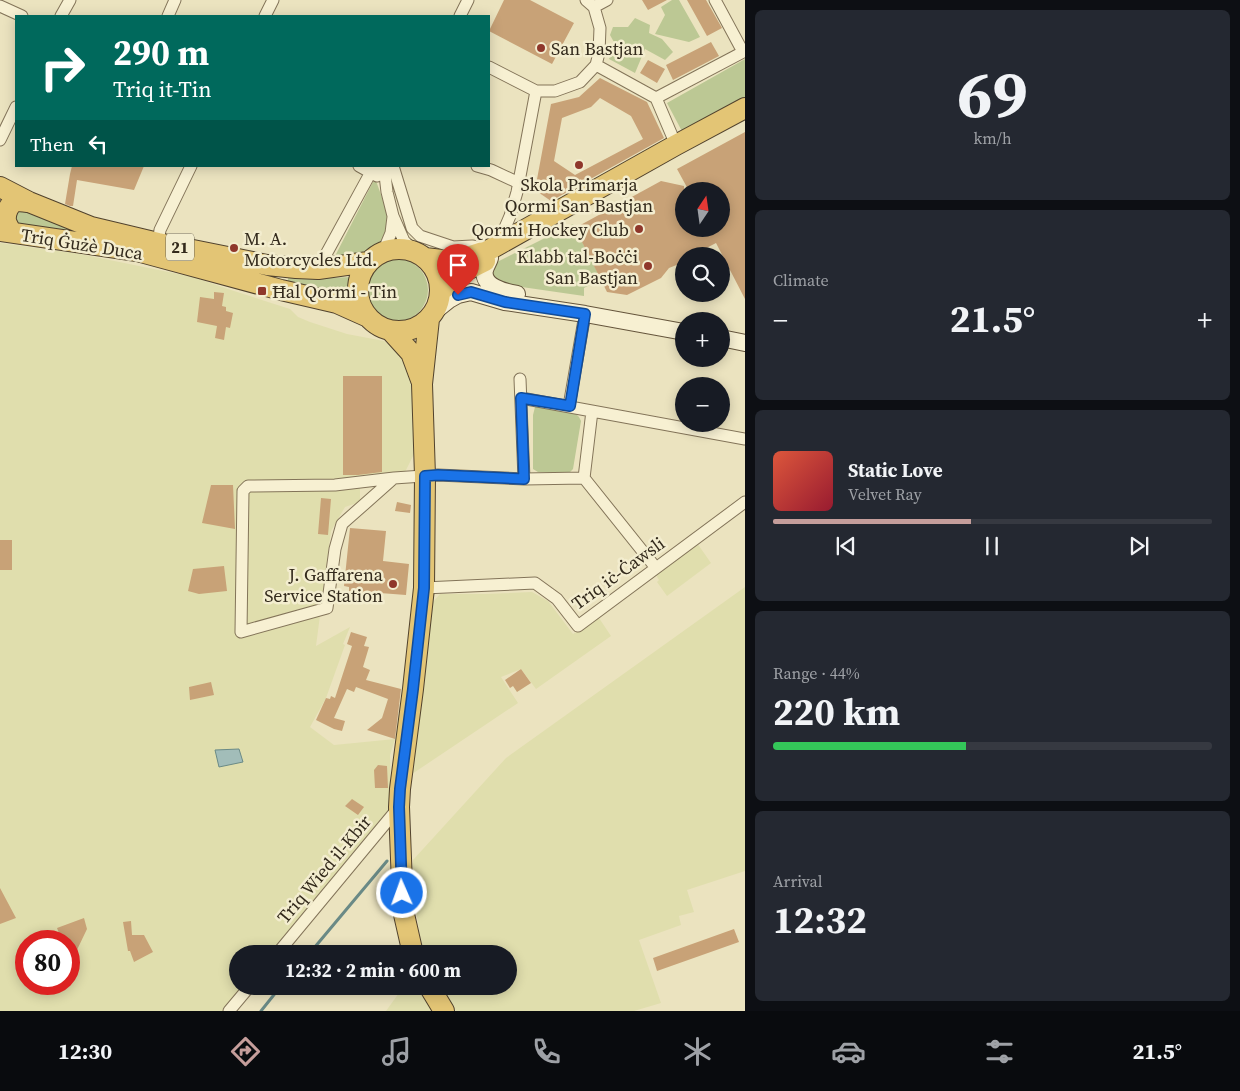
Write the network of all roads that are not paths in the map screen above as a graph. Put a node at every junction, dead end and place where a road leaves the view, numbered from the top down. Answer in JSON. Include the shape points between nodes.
{"nodes":[{"id":1,"x":70,"y":0,"type":"edge"},
{"id":2,"x":175,"y":0,"type":"edge"},
{"id":3,"x":273,"y":0,"type":"edge"},
{"id":4,"x":468,"y":0,"type":"edge"},
{"id":5,"x":607,"y":0,"type":"edge"},
{"id":6,"x":715,"y":0,"type":"edge"},
{"id":7,"x":590,"y":4,"type":"edge"},
{"id":8,"x":0,"y":6,"type":"edge"},
{"id":9,"x":20,"y":15,"type":"edge"},
{"id":10,"x":62,"y":15,"type":"edge"},
{"id":11,"x":168,"y":15,"type":"edge"},
{"id":12,"x":266,"y":15,"type":"edge"},
{"id":13,"x":460,"y":15,"type":"edge"},
{"id":14,"x":744,"y":52,"type":"edge"},
{"id":15,"x":596,"y":65,"type":"junction"},
{"id":16,"x":490,"y":68,"type":"edge"},
{"id":17,"x":536,"y":91,"type":"junction"},
{"id":18,"x":656,"y":98,"type":"junction"},
{"id":19,"x":745,"y":108,"type":"edge"},
{"id":20,"x":15,"y":109,"type":"edge"},
{"id":21,"x":745,"y":122,"type":"edge"},
{"id":22,"x":0,"y":140,"type":"edge"},
{"id":23,"x":676,"y":145,"type":"junction"},
{"id":24,"x":191,"y":167,"type":"edge"},
{"id":25,"x":384,"y":167,"type":"edge"},
{"id":26,"x":393,"y":167,"type":"edge"},
{"id":27,"x":481,"y":167,"type":"edge"},
{"id":28,"x":373,"y":169,"type":"edge"},
{"id":29,"x":519,"y":183,"type":"junction"},
{"id":30,"x":0,"y":188,"type":"edge"},
{"id":31,"x":387,"y":192,"type":"junction"},
{"id":32,"x":29,"y":202,"type":"junction"},
{"id":33,"x":393,"y":216,"type":"junction"},
{"id":34,"x":516,"y":224,"type":"junction"},
{"id":35,"x":6,"y":232,"type":"edge"},
{"id":36,"x":158,"y":243,"type":"junction"},
{"id":37,"x":492,"y":251,"type":"junction"},
{"id":38,"x":420,"y":255,"type":"junction"},
{"id":39,"x":376,"y":257,"type":"junction"},
{"id":40,"x":318,"y":269,"type":"junction"},
{"id":41,"x":441,"y":291,"type":"junction"},
{"id":42,"x":585,"y":314,"type":"junction"},
{"id":43,"x":432,"y":315,"type":"junction"},
{"id":44,"x":366,"y":316,"type":"junction"},
{"id":45,"x":675,"y":320,"type":"edge"},
{"id":46,"x":675,"y":330,"type":"edge"},
{"id":47,"x":730,"y":330,"type":"edge"},
{"id":48,"x":392,"y":332,"type":"junction"},
{"id":49,"x":745,"y":332,"type":"edge"},
{"id":50,"x":730,"y":340,"type":"edge"},
{"id":51,"x":745,"y":342,"type":"edge"},
{"id":52,"x":520,"y":379,"type":"dead end"},
{"id":53,"x":422,"y":384,"type":"junction"},
{"id":54,"x":521,"y":398,"type":"junction"},
{"id":55,"x":570,"y":406,"type":"junction"},
{"id":56,"x":592,"y":411,"type":"junction"},
{"id":57,"x":745,"y":439,"type":"edge"},
{"id":58,"x":425,"y":476,"type":"junction"},
{"id":59,"x":394,"y":478,"type":"junction"},
{"id":60,"x":584,"y":478,"type":"junction"},
{"id":61,"x":524,"y":479,"type":"junction"},
{"id":62,"x":745,"y":502,"type":"edge"},
{"id":63,"x":656,"y":568,"type":"junction"},
{"id":64,"x":424,"y":588,"type":"junction"},
{"id":65,"x":399,"y":807,"type":"junction"},
{"id":66,"x":284,"y":945,"type":"edge"},
{"id":67,"x":411,"y":945,"type":"edge"},
{"id":68,"x":242,"y":995,"type":"edge"},
{"id":69,"x":434,"y":995,"type":"edge"},
{"id":70,"x":229,"y":1011,"type":"edge"},
{"id":71,"x":444,"y":1011,"type":"edge"}],
"edges":[{"from":1,"to":10,"type":"street"},
{"from":2,"to":11,"type":"street"},
{"from":3,"to":12,"type":"street"},
{"from":4,"to":13,"type":"street"},
{"from":5,"to":7,"type":"street"},
{"from":6,"to":14,"type":"street"},
{"from":7,"to":15,"type":"street","via":[[600,28]]},
{"from":8,"to":9,"type":"street"},
{"from":14,"to":18,"type":"street"},
{"from":15,"to":17,"type":"street","via":[[580,82],[555,91]]},
{"from":15,"to":18,"type":"street"},
{"from":16,"to":17,"type":"street"},
{"from":17,"to":29,"type":"street"},
{"from":18,"to":23,"type":"street"},
{"from":19,"to":23,"type":"highway"},
{"from":20,"to":22,"type":"street"},
{"from":21,"to":37,"type":"highway"},
{"from":23,"to":34,"type":"highway"},
{"from":24,"to":36,"type":"street","via":[[160,230]]},
{"from":25,"to":31,"type":"street"},
{"from":26,"to":37,"type":"street","via":[[412,228],[420,236],[453,247],[472,246]]},
{"from":27,"to":29,"type":"street"},
{"from":28,"to":31,"type":"street"},
{"from":28,"to":40,"type":"street"},
{"from":29,"to":34,"type":"street"},
{"from":30,"to":32,"type":"highway","number":"21"},
{"from":31,"to":33,"type":"street"},
{"from":32,"to":35,"type":"highway","via":[[18,201],[8,208]]},
{"from":32,"to":36,"type":"highway","number":"21","via":[[91,227]]},
{"from":33,"to":38,"type":"street","via":[[404,241]]},
{"from":33,"to":39,"type":"street","via":[[391,233]]},
{"from":34,"to":37,"type":"highway"},
{"from":35,"to":44,"type":"highway","name":"Triq Ġużè Duca","number":"21","via":[[137,252],[337,303]]},
{"from":36,"to":40,"type":"highway","number":"21","via":[[267,265]]},
{"from":37,"to":38,"type":"highway","via":[[458,260]]},
{"from":37,"to":41,"type":"highway"},
{"from":37,"to":45,"type":"main road","via":[[485,276],[488,282],[504,292]]},
{"from":38,"to":39,"type":"highway","via":[[394,249]]},
{"from":38,"to":41,"type":"highway","via":[[434,268]]},
{"from":39,"to":40,"type":"highway","number":"21"},
{"from":39,"to":44,"type":"highway","via":[[360,275],[357,289],[359,303]]},
{"from":41,"to":43,"type":"highway"},
{"from":42,"to":43,"type":"main road","via":[[505,302],[471,292],[449,300]]},
{"from":42,"to":46,"type":"main road"},
{"from":42,"to":55,"type":"street"},
{"from":43,"to":48,"type":"highway","via":[[419,327],[406,332]]},
{"from":43,"to":53,"type":"highway"},
{"from":44,"to":48,"type":"highway","via":[[373,324]]},
{"from":47,"to":49,"type":"main road"},
{"from":48,"to":53,"type":"highway","via":[[411,353]]},
{"from":50,"to":51,"type":"main road"},
{"from":52,"to":54,"type":"street"},
{"from":53,"to":58,"type":"highway"},
{"from":54,"to":55,"type":"street"},
{"from":54,"to":61,"type":"street"},
{"from":55,"to":56,"type":"street"},
{"from":56,"to":57,"type":"street"},
{"from":56,"to":60,"type":"street"},
{"from":58,"to":59,"type":"street"},
{"from":58,"to":61,"type":"street"},
{"from":58,"to":64,"type":"highway"},
{"from":59,"to":59,"type":"street","via":[[335,485],[248,486],[243,491],[240,632],[327,608],[342,524]]},
{"from":60,"to":61,"type":"street"},
{"from":60,"to":63,"type":"street"},
{"from":62,"to":63,"type":"street","name":"Triq iċ-Ċawsli"},
{"from":63,"to":64,"type":"street","name":"Triq iċ-Ċawsli","via":[[578,626],[556,599],[535,583]]},
{"from":64,"to":65,"type":"highway"},
{"from":65,"to":66,"type":"street","name":"Triq Wied il-Kbir"},
{"from":65,"to":67,"type":"highway","via":[[403,910]]},
{"from":68,"to":70,"type":"street"},
{"from":69,"to":71,"type":"highway"}]}
